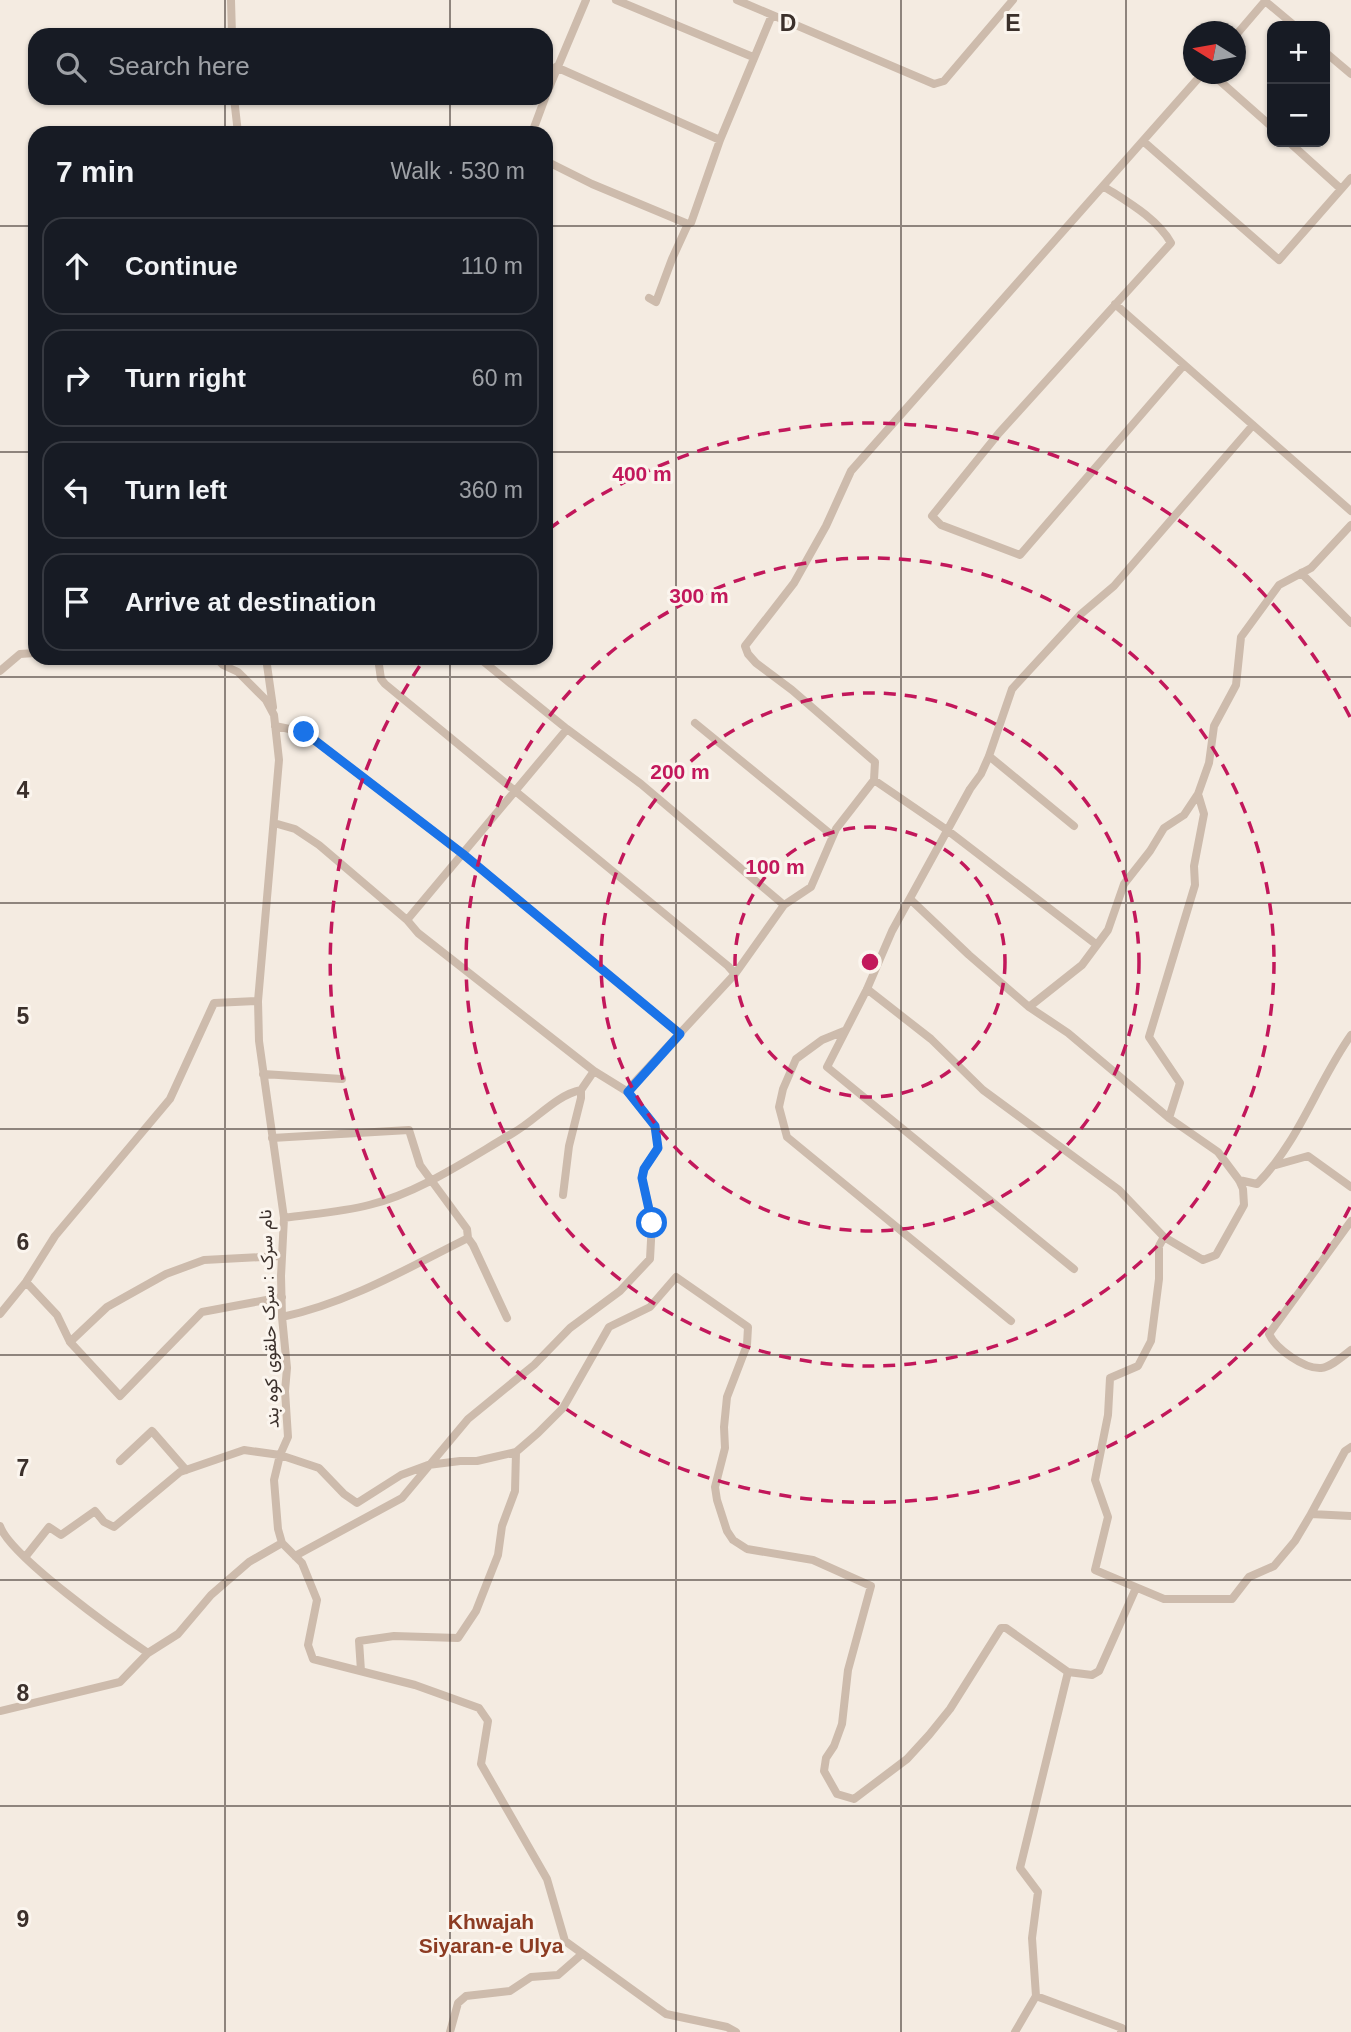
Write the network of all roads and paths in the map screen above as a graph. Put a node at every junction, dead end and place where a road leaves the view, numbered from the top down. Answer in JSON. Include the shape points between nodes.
{"nodes":[{"id":1,"x":232,"y":0,"type":"edge"},
{"id":2,"x":586,"y":0,"type":"edge"},
{"id":3,"x":615,"y":0,"type":"edge"},
{"id":4,"x":737,"y":0,"type":"edge"},
{"id":5,"x":997,"y":0,"type":"edge"},
{"id":6,"x":1266,"y":1,"type":"edge"},
{"id":7,"x":1011,"y":3,"type":"edge"},
{"id":8,"x":772,"y":15,"type":"junction"},
{"id":9,"x":1289,"y":21,"type":"edge"},
{"id":10,"x":1246,"y":24,"type":"edge"},
{"id":11,"x":232,"y":28,"type":"edge"},
{"id":12,"x":1330,"y":56,"type":"edge"},
{"id":13,"x":753,"y":57,"type":"junction"},
{"id":14,"x":556,"y":67,"type":"junction"},
{"id":15,"x":1351,"y":74,"type":"edge"},
{"id":16,"x":553,"y":75,"type":"edge"},
{"id":17,"x":1193,"y":84,"type":"edge"},
{"id":18,"x":1223,"y":84,"type":"edge"},
{"id":19,"x":235,"y":105,"type":"edge"},
{"id":20,"x":542,"y":105,"type":"edge"},
{"id":21,"x":1267,"y":123,"type":"edge"},
{"id":22,"x":236,"y":126,"type":"edge"},
{"id":23,"x":535,"y":126,"type":"edge"},
{"id":24,"x":720,"y":140,"type":"junction"},
{"id":25,"x":1143,"y":141,"type":"junction"},
{"id":26,"x":1295,"y":147,"type":"edge"},
{"id":27,"x":553,"y":164,"type":"edge"},
{"id":28,"x":1351,"y":178,"type":"edge"},
{"id":29,"x":1103,"y":186,"type":"junction"},
{"id":30,"x":1341,"y":189,"type":"junction"},
{"id":31,"x":688,"y":224,"type":"junction"},
{"id":32,"x":649,"y":298,"type":"dead end"},
{"id":33,"x":1115,"y":304,"type":"junction"},
{"id":34,"x":1184,"y":365,"type":"junction"},
{"id":35,"x":1253,"y":425,"type":"junction"},
{"id":36,"x":1351,"y":511,"type":"edge"},
{"id":37,"x":1351,"y":524,"type":"edge"},
{"id":38,"x":1301,"y":573,"type":"junction"},
{"id":39,"x":1351,"y":623,"type":"edge"},
{"id":40,"x":28,"y":653,"type":"edge"},
{"id":41,"x":225,"y":665,"type":"edge"},
{"id":42,"x":267,"y":665,"type":"edge"},
{"id":43,"x":379,"y":665,"type":"edge"},
{"id":44,"x":488,"y":665,"type":"edge"},
{"id":45,"x":0,"y":671,"type":"edge"},
{"id":46,"x":274,"y":715,"type":"junction"},
{"id":47,"x":695,"y":723,"type":"dead end"},
{"id":48,"x":275,"y":726,"type":"junction"},
{"id":49,"x":567,"y":729,"type":"junction"},
{"id":50,"x":989,"y":755,"type":"junction"},
{"id":51,"x":874,"y":780,"type":"junction"},
{"id":52,"x":515,"y":791,"type":"junction"},
{"id":53,"x":1198,"y":794,"type":"junction"},
{"id":54,"x":274,"y":823,"type":"junction"},
{"id":55,"x":1074,"y":826,"type":"dead end"},
{"id":56,"x":947,"y":830,"type":"junction"},
{"id":57,"x":833,"y":835,"type":"junction"},
{"id":58,"x":463,"y":854,"type":"junction"},
{"id":59,"x":910,"y":900,"type":"junction"},
{"id":60,"x":784,"y":905,"type":"junction"},
{"id":61,"x":407,"y":919,"type":"junction"},
{"id":62,"x":1097,"y":945,"type":"junction"},
{"id":63,"x":735,"y":974,"type":"junction"},
{"id":64,"x":867,"y":989,"type":"junction"},
{"id":65,"x":258,"y":1001,"type":"junction"},
{"id":66,"x":1028,"y":1007,"type":"junction"},
{"id":67,"x":844,"y":1031,"type":"junction"},
{"id":68,"x":680,"y":1034,"type":"junction"},
{"id":69,"x":1351,"y":1035,"type":"edge"},
{"id":70,"x":594,"y":1072,"type":"junction"},
{"id":71,"x":263,"y":1074,"type":"junction"},
{"id":72,"x":342,"y":1079,"type":"dead end"},
{"id":73,"x":580,"y":1090,"type":"junction"},
{"id":74,"x":628,"y":1092,"type":"junction"},
{"id":75,"x":1169,"y":1118,"type":"junction"},
{"id":76,"x":272,"y":1138,"type":"junction"},
{"id":77,"x":1276,"y":1165,"type":"junction"},
{"id":78,"x":430,"y":1180,"type":"junction"},
{"id":79,"x":1239,"y":1180,"type":"junction"},
{"id":80,"x":1351,"y":1187,"type":"edge"},
{"id":81,"x":563,"y":1195,"type":"dead end"},
{"id":82,"x":284,"y":1218,"type":"junction"},
{"id":83,"x":1351,"y":1221,"type":"edge"},
{"id":84,"x":1164,"y":1237,"type":"junction"},
{"id":85,"x":468,"y":1238,"type":"junction"},
{"id":86,"x":281,"y":1256,"type":"junction"},
{"id":87,"x":1074,"y":1269,"type":"dead end"},
{"id":88,"x":26,"y":1282,"type":"junction"},
{"id":89,"x":282,"y":1297,"type":"junction"},
{"id":90,"x":0,"y":1314,"type":"edge"},
{"id":91,"x":282,"y":1317,"type":"junction"},
{"id":92,"x":507,"y":1318,"type":"dead end"},
{"id":93,"x":1011,"y":1321,"type":"dead end"},
{"id":94,"x":70,"y":1342,"type":"junction"},
{"id":95,"x":1351,"y":1350,"type":"edge"},
{"id":96,"x":1351,"y":1447,"type":"edge"},
{"id":97,"x":516,"y":1452,"type":"junction"},
{"id":98,"x":280,"y":1455,"type":"junction"},
{"id":99,"x":120,"y":1461,"type":"dead end"},
{"id":100,"x":428,"y":1465,"type":"junction"},
{"id":101,"x":186,"y":1471,"type":"junction"},
{"id":102,"x":1311,"y":1514,"type":"junction"},
{"id":103,"x":1351,"y":1516,"type":"edge"},
{"id":104,"x":0,"y":1526,"type":"edge"},
{"id":105,"x":282,"y":1543,"type":"junction"},
{"id":106,"x":26,"y":1556,"type":"junction"},
{"id":107,"x":295,"y":1556,"type":"junction"},
{"id":108,"x":1136,"y":1588,"type":"junction"},
{"id":109,"x":148,"y":1653,"type":"junction"},
{"id":110,"x":361,"y":1671,"type":"junction"},
{"id":111,"x":1068,"y":1672,"type":"junction"},
{"id":112,"x":0,"y":1711,"type":"edge"},
{"id":113,"x":582,"y":1954,"type":"junction"},
{"id":114,"x":1035,"y":1996,"type":"junction"},
{"id":115,"x":450,"y":2032,"type":"edge"},
{"id":116,"x":736,"y":2032,"type":"edge"},
{"id":117,"x":1015,"y":2032,"type":"edge"},
{"id":118,"x":1121,"y":2032,"type":"edge"}],
"edges":[{"from":1,"to":11,"type":"street"},
{"from":2,"to":14,"type":"street"},
{"from":3,"to":13,"type":"street"},
{"from":4,"to":8,"type":"street"},
{"from":5,"to":7,"type":"street"},
{"from":6,"to":9,"type":"street"},
{"from":6,"to":10,"type":"street"},
{"from":7,"to":8,"type":"street","via":[[944,81],[934,84]]},
{"from":8,"to":13,"type":"street"},
{"from":12,"to":15,"type":"street"},
{"from":13,"to":24,"type":"street"},
{"from":14,"to":16,"type":"street"},
{"from":14,"to":24,"type":"street"},
{"from":17,"to":25,"type":"street"},
{"from":18,"to":21,"type":"street"},
{"from":19,"to":22,"type":"street"},
{"from":20,"to":23,"type":"street"},
{"from":24,"to":31,"type":"street"},
{"from":25,"to":29,"type":"street"},
{"from":25,"to":30,"type":"street","via":[[1279,260]]},
{"from":26,"to":30,"type":"street"},
{"from":27,"to":31,"type":"street"},
{"from":28,"to":30,"type":"street"},
{"from":29,"to":33,"type":"street","via":[[1129,203],[1171,243]]},
{"from":29,"to":51,"type":"street","via":[[851,471],[794,583],[745,646],[756,663],[874,762]]},
{"from":31,"to":32,"type":"street","via":[[656,302]]},
{"from":33,"to":34,"type":"street"},
{"from":33,"to":34,"type":"street","via":[[999,433],[932,516],[941,525],[1020,555]]},
{"from":34,"to":35,"type":"street"},
{"from":35,"to":36,"type":"street"},
{"from":35,"to":50,"type":"street","via":[[1114,586],[1080,614],[1012,689]]},
{"from":37,"to":38,"type":"street"},
{"from":38,"to":39,"type":"street"},
{"from":38,"to":53,"type":"street","via":[[1279,585],[1241,637],[1236,685],[1214,726],[1209,763]]},
{"from":40,"to":45,"type":"street","via":[[20,654]]},
{"from":41,"to":46,"type":"street","via":[[253,686]]},
{"from":42,"to":46,"type":"street","name":"نام سرک : سرک حلقوی کوه بند"},
{"from":43,"to":52,"type":"street","via":[[385,684]]},
{"from":44,"to":49,"type":"street"},
{"from":46,"to":48,"type":"street","name":"نام سرک : سرک حلقوی کوه بند"},
{"from":47,"to":57,"type":"street"},
{"from":48,"to":54,"type":"street","name":"نام سرک : سرک حلقوی کوه بند","via":[[279,760]]},
{"from":48,"to":58,"type":"street","via":[[304,732]]},
{"from":49,"to":52,"type":"street"},
{"from":49,"to":60,"type":"street","via":[[641,783]]},
{"from":50,"to":55,"type":"street"},
{"from":50,"to":56,"type":"street"},
{"from":51,"to":56,"type":"street"},
{"from":51,"to":57,"type":"street"},
{"from":52,"to":58,"type":"street"},
{"from":52,"to":63,"type":"street"},
{"from":53,"to":62,"type":"street","via":[[1184,815],[1164,828],[1124,884],[1108,930]]},
{"from":53,"to":75,"type":"street","via":[[1204,814],[1195,885],[1149,1038],[1180,1083]]},
{"from":54,"to":61,"type":"street","via":[[295,829],[320,845]]},
{"from":54,"to":65,"type":"street","name":"نام سرک : سرک حلقوی کوه بند"},
{"from":56,"to":59,"type":"street"},
{"from":56,"to":62,"type":"street"},
{"from":57,"to":60,"type":"street","via":[[811,887]]},
{"from":58,"to":61,"type":"street"},
{"from":58,"to":68,"type":"street"},
{"from":59,"to":64,"type":"street"},
{"from":59,"to":66,"type":"street"},
{"from":60,"to":63,"type":"street"},
{"from":61,"to":70,"type":"street","via":[[418,933]]},
{"from":62,"to":66,"type":"street","via":[[1082,965]]},
{"from":63,"to":68,"type":"street"},
{"from":64,"to":67,"type":"street"},
{"from":64,"to":84,"type":"street","via":[[931,1039],[983,1090],[1119,1190]]},
{"from":65,"to":71,"type":"street","name":"نام سرک : سرک حلقوی کوه بند"},
{"from":65,"to":88,"type":"street","via":[[215,1003],[170,1099],[55,1236]]},
{"from":66,"to":75,"type":"street","via":[[1068,1033]]},
{"from":67,"to":87,"type":"street","via":[[827,1067]]},
{"from":67,"to":93,"type":"street","via":[[796,1059],[779,1107],[787,1137]]},
{"from":68,"to":74,"type":"street"},
{"from":69,"to":77,"type":"street"},
{"from":70,"to":73,"type":"street"},
{"from":70,"to":74,"type":"street"},
{"from":71,"to":72,"type":"street"},
{"from":71,"to":76,"type":"street","name":"نام سرک : سرک حلقوی کوه بند"},
{"from":73,"to":78,"type":"street","via":[[561,1097],[538,1118]]},
{"from":73,"to":81,"type":"street"},
{"from":74,"to":100,"type":"street","via":[[655,1126],[658,1148],[642,1178],[652,1223],[650,1259],[620,1291],[570,1328],[534,1365],[468,1419]]},
{"from":75,"to":79,"type":"street","via":[[1218,1152]]},
{"from":76,"to":78,"type":"street","via":[[409,1130]]},
{"from":76,"to":82,"type":"street","name":"نام سرک : سرک حلقوی کوه بند"},
{"from":77,"to":79,"type":"street","via":[[1258,1184]]},
{"from":77,"to":80,"type":"street","via":[[1308,1156]]},
{"from":78,"to":82,"type":"street","via":[[369,1206]]},
{"from":78,"to":85,"type":"street","via":[[467,1229]]},
{"from":79,"to":84,"type":"street","via":[[1244,1205],[1216,1255],[1203,1260]]},
{"from":82,"to":86,"type":"street","name":"نام سرک : سرک حلقوی کوه بند"},
{"from":83,"to":95,"type":"street","via":[[1269,1334],[1288,1354],[1309,1366],[1326,1367]]},
{"from":84,"to":108,"type":"street","via":[[1159,1246],[1151,1341],[1138,1366],[1110,1378],[1095,1479],[1108,1517],[1095,1570]]},
{"from":85,"to":91,"type":"street","via":[[370,1287]]},
{"from":85,"to":92,"type":"street"},
{"from":86,"to":89,"type":"street","name":"نام سرک : سرک حلقوی کوه بند"},
{"from":86,"to":94,"type":"street","via":[[204,1260],[166,1274],[107,1307]]},
{"from":88,"to":90,"type":"street"},
{"from":88,"to":94,"type":"street","via":[[57,1315]]},
{"from":89,"to":91,"type":"street","name":"نام سرک : سرک حلقوی کوه بند"},
{"from":89,"to":94,"type":"street","via":[[202,1312],[120,1396]]},
{"from":91,"to":98,"type":"street","name":"نام سرک : سرک حلقوی کوه بند","via":[[288,1437]]},
{"from":96,"to":102,"type":"street"},
{"from":97,"to":100,"type":"street"},
{"from":97,"to":110,"type":"street","via":[[515,1491],[502,1526],[498,1555],[476,1612],[458,1638],[394,1636],[359,1641]]},
{"from":97,"to":111,"type":"street","via":[[563,1408],[609,1327],[650,1307],[677,1277],[748,1327],[747,1345],[727,1397],[726,1448],[715,1487],[733,1541],[747,1549],[813,1559],[871,1586],[848,1670],[842,1724],[826,1758],[824,1771],[837,1794],[855,1799],[907,1759],[950,1709],[1001,1628]]},
{"from":98,"to":100,"type":"street","via":[[320,1468],[357,1503],[401,1475]]},
{"from":98,"to":101,"type":"street","via":[[244,1450]]},
{"from":98,"to":105,"type":"street","name":"نام سرک : سرک حلقوی کوه بند","via":[[274,1480]]},
{"from":99,"to":101,"type":"street","via":[[152,1431]]},
{"from":100,"to":107,"type":"street","via":[[402,1499]]},
{"from":101,"to":106,"type":"street","via":[[114,1527],[95,1511],[61,1535],[49,1527]]},
{"from":102,"to":103,"type":"street"},
{"from":102,"to":108,"type":"street","via":[[1274,1566],[1249,1577],[1232,1599],[1164,1600]]},
{"from":104,"to":106,"type":"street"},
{"from":105,"to":107,"type":"street"},
{"from":105,"to":109,"type":"street","via":[[249,1562],[211,1595],[178,1634]]},
{"from":106,"to":109,"type":"street","via":[[114,1631]]},
{"from":107,"to":110,"type":"street","via":[[317,1600],[308,1644],[313,1659]]},
{"from":108,"to":111,"type":"street","via":[[1099,1671],[1092,1675]]},
{"from":109,"to":112,"type":"street","via":[[120,1682]]},
{"from":110,"to":113,"type":"street","via":[[479,1708],[488,1721],[481,1764],[547,1879],[565,1941]]},
{"from":111,"to":114,"type":"street","via":[[1020,1868],[1038,1892],[1032,1938]]},
{"from":113,"to":115,"type":"street","via":[[558,1975],[531,1977],[510,1991],[466,1996],[458,2003]]},
{"from":113,"to":116,"type":"street","via":[[666,2014]]},
{"from":114,"to":117,"type":"street"},
{"from":114,"to":118,"type":"street","via":[[1122,2028]]}]}
